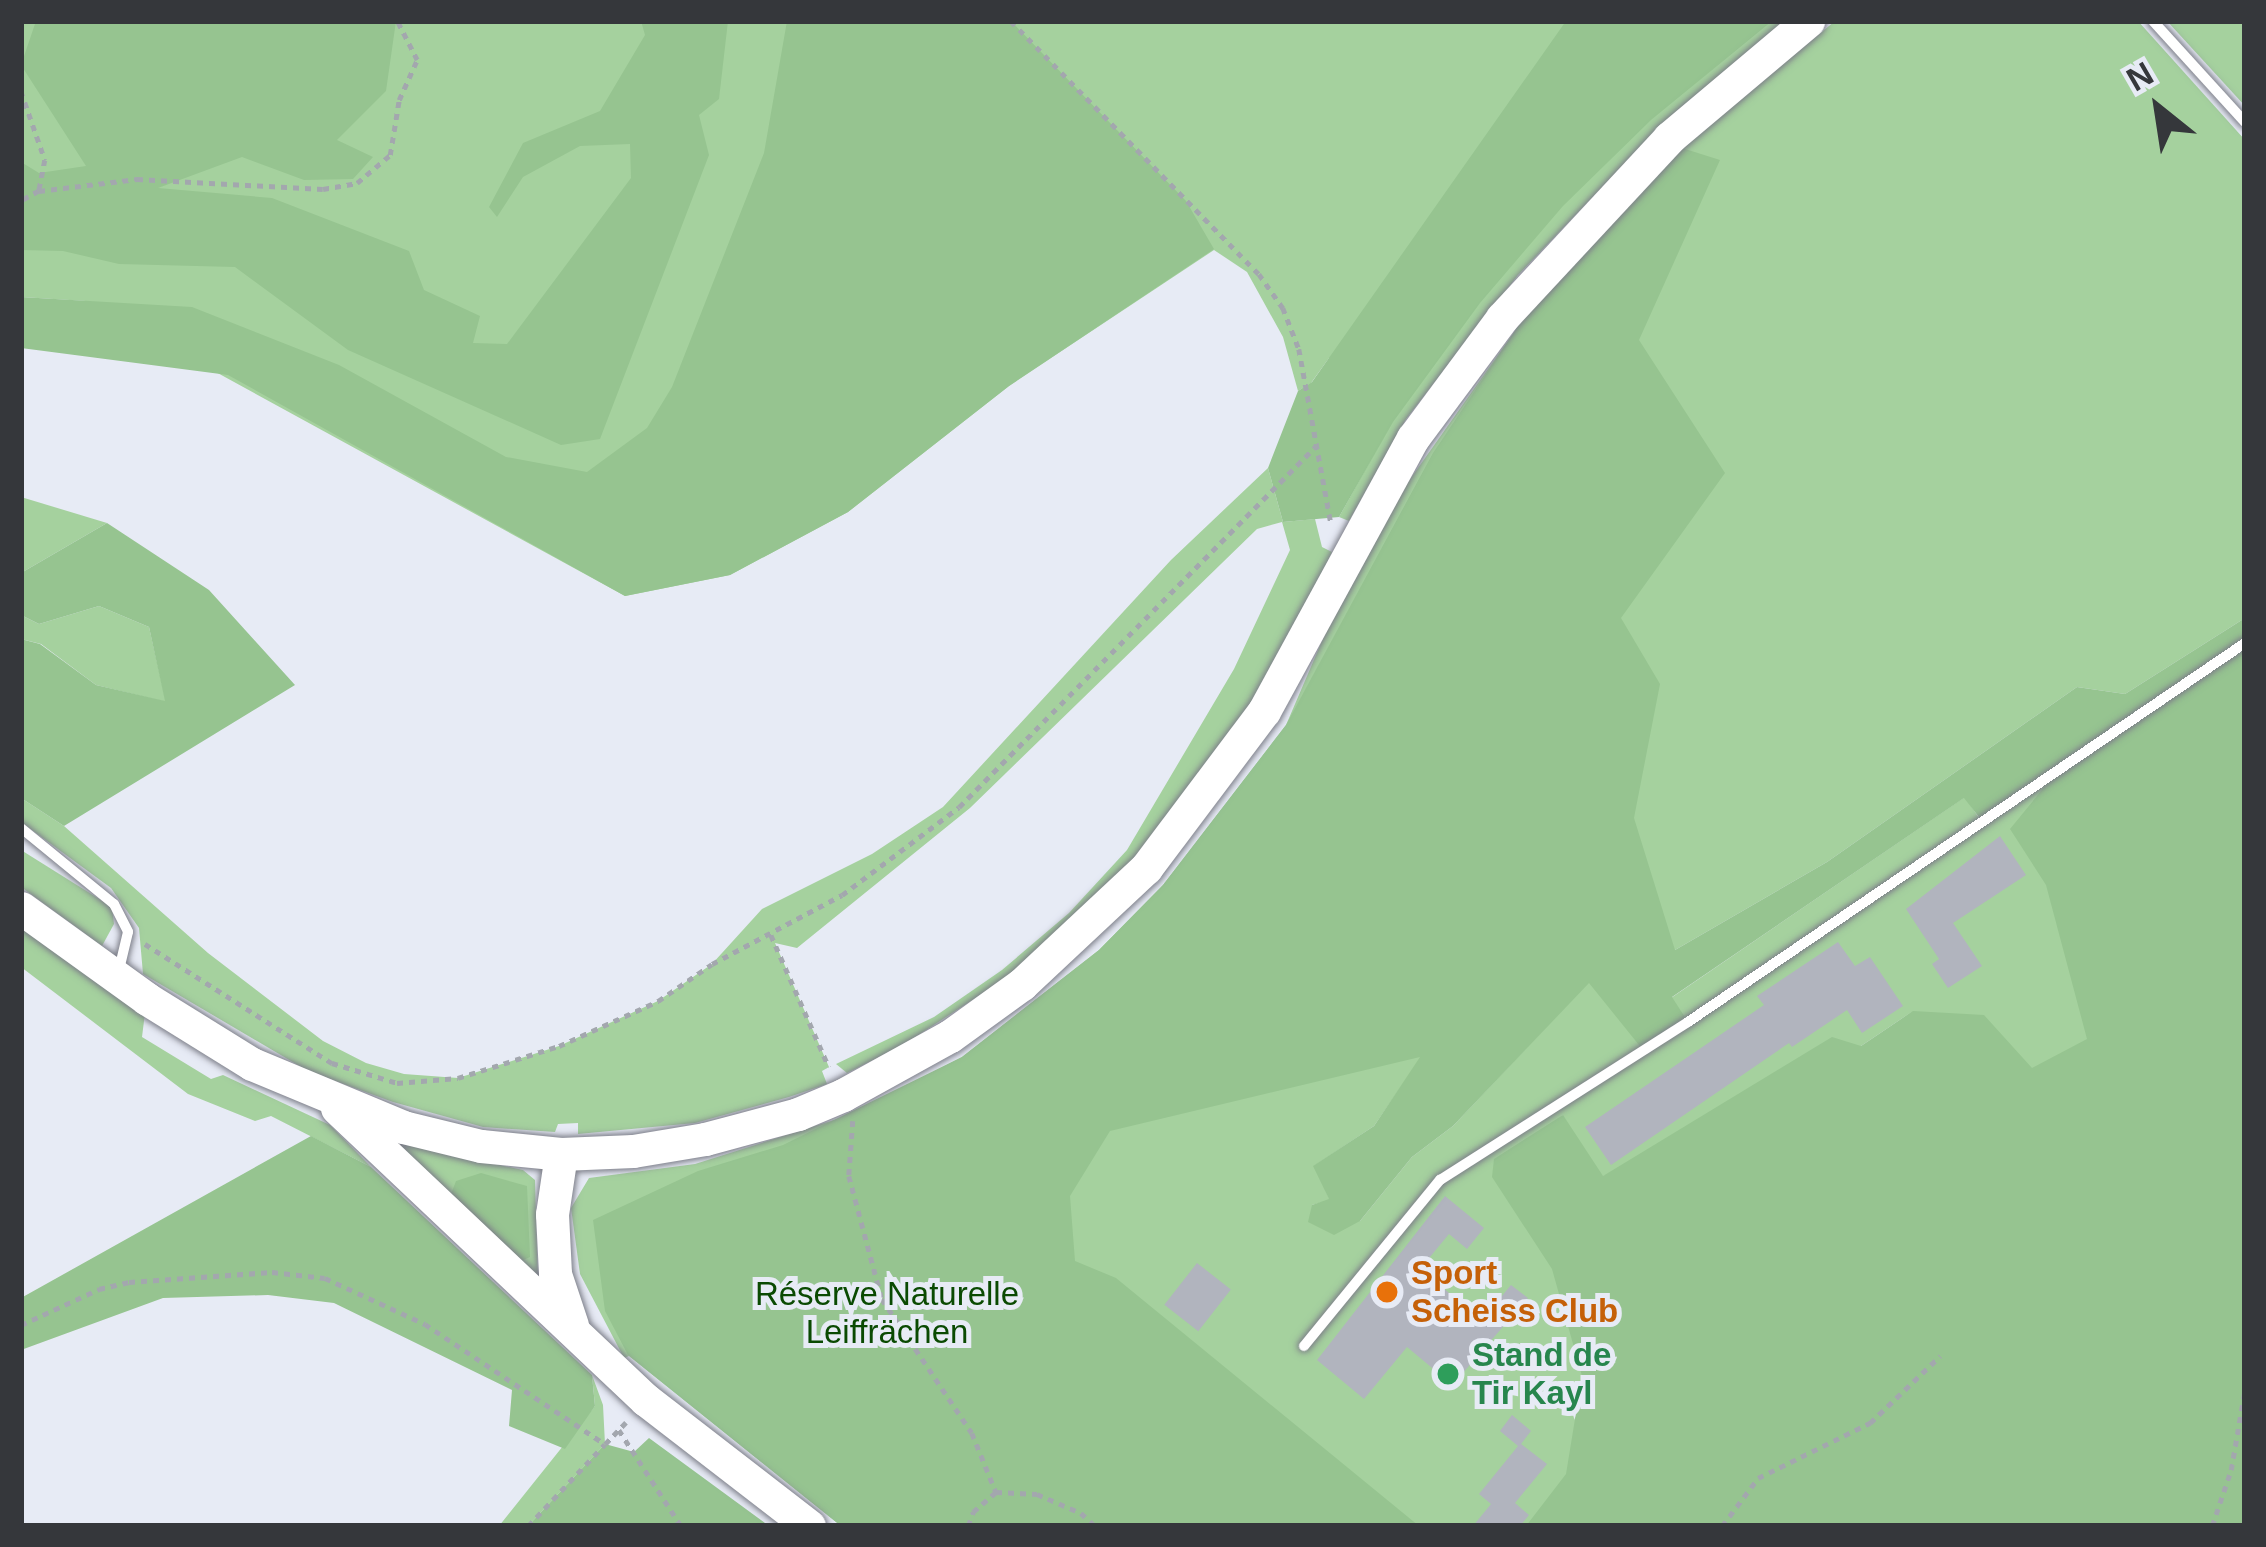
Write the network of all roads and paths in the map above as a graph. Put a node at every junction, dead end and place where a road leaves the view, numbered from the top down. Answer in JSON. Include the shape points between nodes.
{"nodes":[{"id":1,"x":398,"y":21,"type":"edge"},
{"id":2,"x":1011,"y":21,"type":"edge"},
{"id":3,"x":1808,"y":21,"type":"edge"},
{"id":4,"x":2152,"y":21,"type":"edge"},
{"id":5,"x":21,"y":91,"type":"edge"},
{"id":6,"x":2245,"y":122,"type":"edge"},
{"id":7,"x":39,"y":191,"type":"junction"},
{"id":8,"x":21,"y":201,"type":"edge"},
{"id":9,"x":1317,"y":445,"type":"junction"},
{"id":10,"x":1354,"y":542,"type":"junction"},
{"id":11,"x":2245,"y":644,"type":"edge"},
{"id":12,"x":21,"y":828,"type":"edge"},
{"id":13,"x":21,"y":908,"type":"edge"},
{"id":14,"x":128,"y":932,"type":"junction"},
{"id":15,"x":772,"y":938,"type":"junction"},
{"id":16,"x":117,"y":979,"type":"junction"},
{"id":17,"x":843,"y":1095,"type":"junction"},
{"id":18,"x":327,"y":1099,"type":"junction"},
{"id":19,"x":561,"y":1154,"type":"junction"},
{"id":20,"x":21,"y":1325,"type":"edge"},
{"id":21,"x":575,"y":1332,"type":"junction"},
{"id":22,"x":1304,"y":1346,"type":"dead end"},
{"id":23,"x":1940,"y":1356,"type":"dead end"},
{"id":24,"x":2245,"y":1389,"type":"edge"},
{"id":25,"x":646,"y":1400,"type":"junction"},
{"id":26,"x":619,"y":1429,"type":"junction"},
{"id":27,"x":605,"y":1444,"type":"junction"},
{"id":28,"x":996,"y":1492,"type":"junction"},
{"id":29,"x":528,"y":1526,"type":"edge"},
{"id":30,"x":681,"y":1526,"type":"edge"},
{"id":31,"x":809,"y":1526,"type":"edge"},
{"id":32,"x":968,"y":1526,"type":"edge"},
{"id":33,"x":1095,"y":1526,"type":"edge"},
{"id":34,"x":1722,"y":1526,"type":"edge"},
{"id":35,"x":2212,"y":1526,"type":"edge"}],
"edges":[{"from":1,"to":7,"type":"path","via":[[417,60],[399,100],[390,155],[357,183],[323,189],[136,179]]},
{"from":2,"to":9,"type":"path","via":[[1259,274],[1299,350]]},
{"from":3,"to":10,"type":"main road","via":[[1669,138],[1556,256],[1413,438]]},
{"from":4,"to":6,"type":"lane"},
{"from":5,"to":7,"type":"path","via":[[45,160]]},
{"from":7,"to":8,"type":"path"},
{"from":9,"to":10,"type":"path","via":[[1329,521]]},
{"from":9,"to":15,"type":"path","via":[[959,807]]},
{"from":10,"to":17,"type":"main road","via":[[1264,711],[1146,868],[1022,984],[950,1036]]},
{"from":11,"to":22,"type":"lane","via":[[1440,1180]]},
{"from":12,"to":14,"type":"lane","via":[[114,904]]},
{"from":13,"to":16,"type":"main road"},
{"from":14,"to":15,"type":"path","via":[[332,1064],[397,1083],[458,1078],[559,1046]]},
{"from":14,"to":16,"type":"lane"},
{"from":15,"to":17,"type":"path"},
{"from":16,"to":18,"type":"main road","via":[[252,1064]]},
{"from":17,"to":19,"type":"main road","via":[[686,1144]]},
{"from":17,"to":28,"type":"path","via":[[853,1114],[849,1176],[882,1299],[972,1433]]},
{"from":18,"to":19,"type":"main road","via":[[481,1146]]},
{"from":18,"to":21,"type":"main road"},
{"from":19,"to":21,"type":"main road","via":[[555,1274]]},
{"from":20,"to":27,"type":"path","via":[[129,1282],[272,1272],[326,1278],[425,1324]]},
{"from":21,"to":25,"type":"main road"},
{"from":23,"to":34,"type":"path","via":[[1870,1423],[1758,1478]]},
{"from":24,"to":35,"type":"path"},
{"from":25,"to":26,"type":"path"},
{"from":25,"to":31,"type":"main road"},
{"from":26,"to":27,"type":"path"},
{"from":26,"to":30,"type":"path"},
{"from":27,"to":29,"type":"path"},
{"from":28,"to":32,"type":"path"},
{"from":28,"to":33,"type":"path","via":[[1037,1495]]}]}
